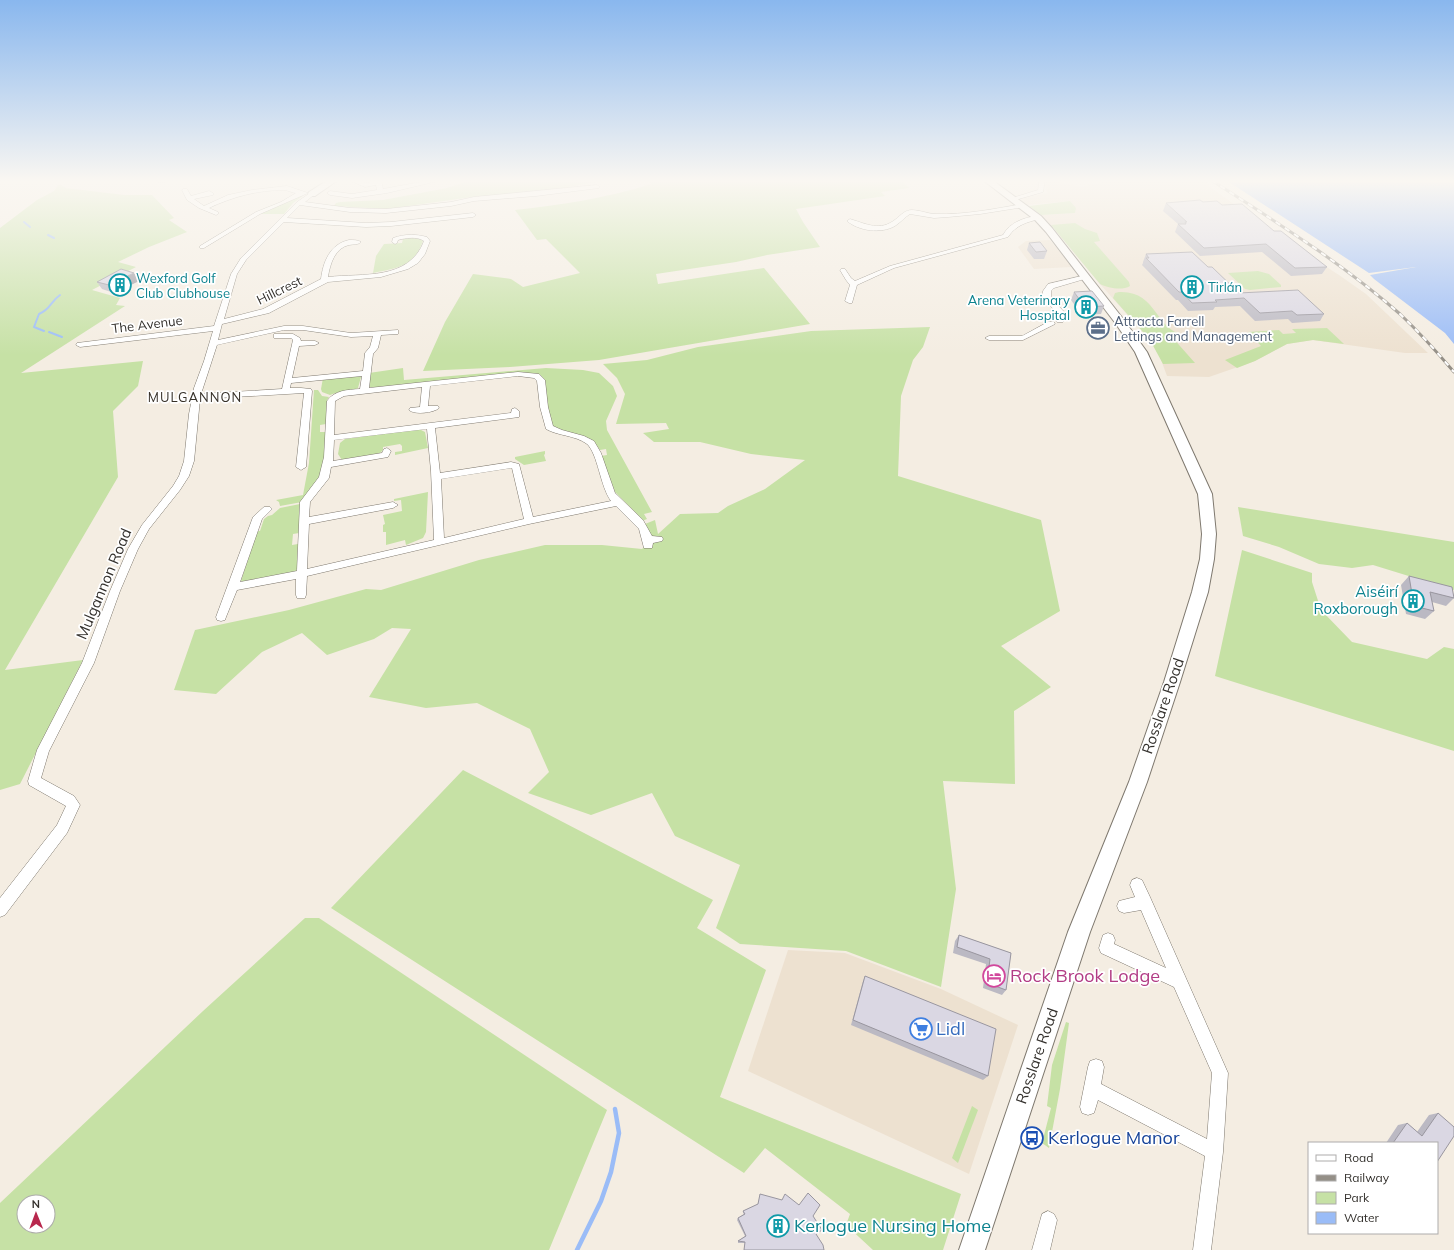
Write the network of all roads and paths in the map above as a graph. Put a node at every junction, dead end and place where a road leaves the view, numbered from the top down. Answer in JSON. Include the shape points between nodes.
{"nodes":[{"id":1,"x":216,"y":238,"type":"edge"},
{"id":2,"x":263,"y":238,"type":"edge"},
{"id":3,"x":399,"y":238,"type":"edge"},
{"id":4,"x":425,"y":238,"type":"edge"},
{"id":5,"x":997,"y":238,"type":"edge"},
{"id":6,"x":1056,"y":238,"type":"edge"},
{"id":7,"x":358,"y":242,"type":"dead end"},
{"id":8,"x":395,"y":242,"type":"dead end"},
{"id":9,"x":202,"y":247,"type":"dead end"},
{"id":10,"x":843,"y":270,"type":"dead end"},
{"id":11,"x":1086,"y":277,"type":"junction"},
{"id":12,"x":324,"y":280,"type":"junction"},
{"id":13,"x":854,"y":284,"type":"junction"},
{"id":14,"x":849,"y":302,"type":"dead end"},
{"id":15,"x":218,"y":325,"type":"junction"},
{"id":16,"x":395,"y":332,"type":"dead end"},
{"id":17,"x":377,"y":334,"type":"junction"},
{"id":18,"x":989,"y":338,"type":"dead end"},
{"id":19,"x":250,"y":342,"type":"dead end"},
{"id":20,"x":315,"y":342,"type":"dead end"},
{"id":21,"x":213,"y":343,"type":"junction"},
{"id":22,"x":296,"y":344,"type":"junction"},
{"id":23,"x":366,"y":344,"type":"junction"},
{"id":24,"x":80,"y":345,"type":"dead end"},
{"id":25,"x":365,"y":373,"type":"junction"},
{"id":26,"x":426,"y":384,"type":"junction"},
{"id":27,"x":364,"y":391,"type":"junction"},
{"id":28,"x":196,"y":397,"type":"junction"},
{"id":29,"x":435,"y":408,"type":"dead end"},
{"id":30,"x":424,"y":409,"type":"junction"},
{"id":31,"x":413,"y":410,"type":"dead end"},
{"id":32,"x":515,"y":411,"type":"dead end"},
{"id":33,"x":431,"y":426,"type":"junction"},
{"id":34,"x":330,"y":438,"type":"junction"},
{"id":35,"x":387,"y":451,"type":"dead end"},
{"id":36,"x":327,"y":465,"type":"junction"},
{"id":37,"x":301,"y":467,"type":"dead end"},
{"id":38,"x":436,"y":477,"type":"junction"},
{"id":39,"x":620,"y":502,"type":"junction"},
{"id":40,"x":390,"y":508,"type":"dead end"},
{"id":41,"x":267,"y":509,"type":"dead end"},
{"id":42,"x":305,"y":521,"type":"junction"},
{"id":43,"x":529,"y":521,"type":"junction"},
{"id":44,"x":439,"y":541,"type":"junction"},
{"id":45,"x":652,"y":541,"type":"dead end"},
{"id":46,"x":303,"y":574,"type":"junction"},
{"id":47,"x":233,"y":587,"type":"junction"},
{"id":48,"x":302,"y":595,"type":"dead end"},
{"id":49,"x":221,"y":616,"type":"dead end"},
{"id":50,"x":1137,"y":885,"type":"dead end"},
{"id":51,"x":1145,"y":902,"type":"junction"},
{"id":52,"x":1124,"y":906,"type":"dead end"},
{"id":53,"x":0,"y":910,"type":"edge"},
{"id":54,"x":1108,"y":940,"type":"dead end"},
{"id":55,"x":1180,"y":982,"type":"junction"},
{"id":56,"x":1096,"y":1067,"type":"dead end"},
{"id":57,"x":1092,"y":1088,"type":"junction"},
{"id":58,"x":1088,"y":1107,"type":"dead end"},
{"id":59,"x":1214,"y":1152,"type":"junction"},
{"id":60,"x":1048,"y":1220,"type":"dead end"},
{"id":61,"x":1045,"y":1248,"type":"edge"},
{"id":62,"x":972,"y":1250,"type":"edge"},
{"id":63,"x":1202,"y":1250,"type":"edge"}],
"edges":[{"from":1,"to":9,"type":"street"},
{"from":2,"to":15,"type":"street","name":"Mulgannon Road","via":[[234,274]]},
{"from":3,"to":8,"type":"street","name":"Hillcrest","via":[[395,239]]},
{"from":4,"to":12,"type":"street","name":"Hillcrest","via":[[427,241],[424,250],[403,269],[377,275]]},
{"from":5,"to":13,"type":"street","via":[[892,267]]},
{"from":6,"to":11,"type":"main road","name":"Rosslare Road"},
{"from":7,"to":12,"type":"street","name":"Hillcrest","via":[[350,241],[337,248],[326,264]]},
{"from":10,"to":13,"type":"street"},
{"from":11,"to":18,"type":"street","via":[[1051,286],[1047,291],[1047,298],[1064,316],[1060,320],[1063,322],[1062,325],[1051,324],[1024,338]]},
{"from":11,"to":62,"type":"main road","name":"Rosslare Road","via":[[1141,352],[1189,456],[1205,494],[1209,534],[1207,559],[1200,592],[1138,782],[1079,932]]},
{"from":12,"to":15,"type":"street","name":"Hillcrest","via":[[267,310]]},
{"from":13,"to":14,"type":"street"},
{"from":15,"to":21,"type":"street","name":"Mulgannon Road"},
{"from":15,"to":24,"type":"street","name":"The Avenue"},
{"from":16,"to":17,"type":"street"},
{"from":17,"to":23,"type":"street"},
{"from":17,"to":23,"type":"street","via":[[374,348]]},
{"from":19,"to":22,"type":"street","via":[[287,335],[297,338]]},
{"from":20,"to":22,"type":"street"},
{"from":21,"to":23,"type":"street","via":[[284,328],[303,328],[343,334]]},
{"from":21,"to":28,"type":"street","name":"Mulgannon Road"},
{"from":22,"to":25,"type":"street","via":[[287,384]]},
{"from":23,"to":25,"type":"street"},
{"from":25,"to":27,"type":"street"},
{"from":26,"to":27,"type":"street"},
{"from":26,"to":30,"type":"street"},
{"from":26,"to":39,"type":"street","via":[[518,374],[536,376],[541,380],[548,427],[560,433],[579,437],[592,445],[611,494]]},
{"from":27,"to":34,"type":"street","via":[[339,394],[332,398]]},
{"from":28,"to":37,"type":"street","via":[[308,391]]},
{"from":28,"to":53,"type":"street","name":"Mulgannon Road","via":[[189,461],[184,476],[145,527],[133,549],[88,663],[43,750],[34,781],[69,800],[73,805],[62,828]]},
{"from":29,"to":30,"type":"street"},
{"from":30,"to":31,"type":"street"},
{"from":32,"to":33,"type":"street","via":[[516,415]]},
{"from":33,"to":34,"type":"street"},
{"from":33,"to":38,"type":"street","via":[[437,462]]},
{"from":34,"to":36,"type":"street"},
{"from":35,"to":36,"type":"street","via":[[385,455]]},
{"from":36,"to":42,"type":"street","via":[[324,478],[305,502]]},
{"from":38,"to":43,"type":"street","via":[[511,464],[516,466]]},
{"from":38,"to":44,"type":"street"},
{"from":39,"to":43,"type":"street"},
{"from":39,"to":45,"type":"street","via":[[640,522]]},
{"from":40,"to":42,"type":"street"},
{"from":41,"to":47,"type":"street","via":[[258,517]]},
{"from":42,"to":46,"type":"street","via":[[301,539]]},
{"from":43,"to":44,"type":"street"},
{"from":44,"to":46,"type":"street","via":[[396,549]]},
{"from":46,"to":47,"type":"street"},
{"from":46,"to":48,"type":"street"},
{"from":47,"to":49,"type":"street"},
{"from":50,"to":51,"type":"street"},
{"from":51,"to":52,"type":"street"},
{"from":51,"to":55,"type":"street"},
{"from":54,"to":55,"type":"street","via":[[1106,948]]},
{"from":55,"to":59,"type":"street","via":[[1220,1073]]},
{"from":56,"to":57,"type":"street"},
{"from":57,"to":58,"type":"street"},
{"from":57,"to":59,"type":"street"},
{"from":59,"to":63,"type":"street"},
{"from":60,"to":61,"type":"street"}]}
